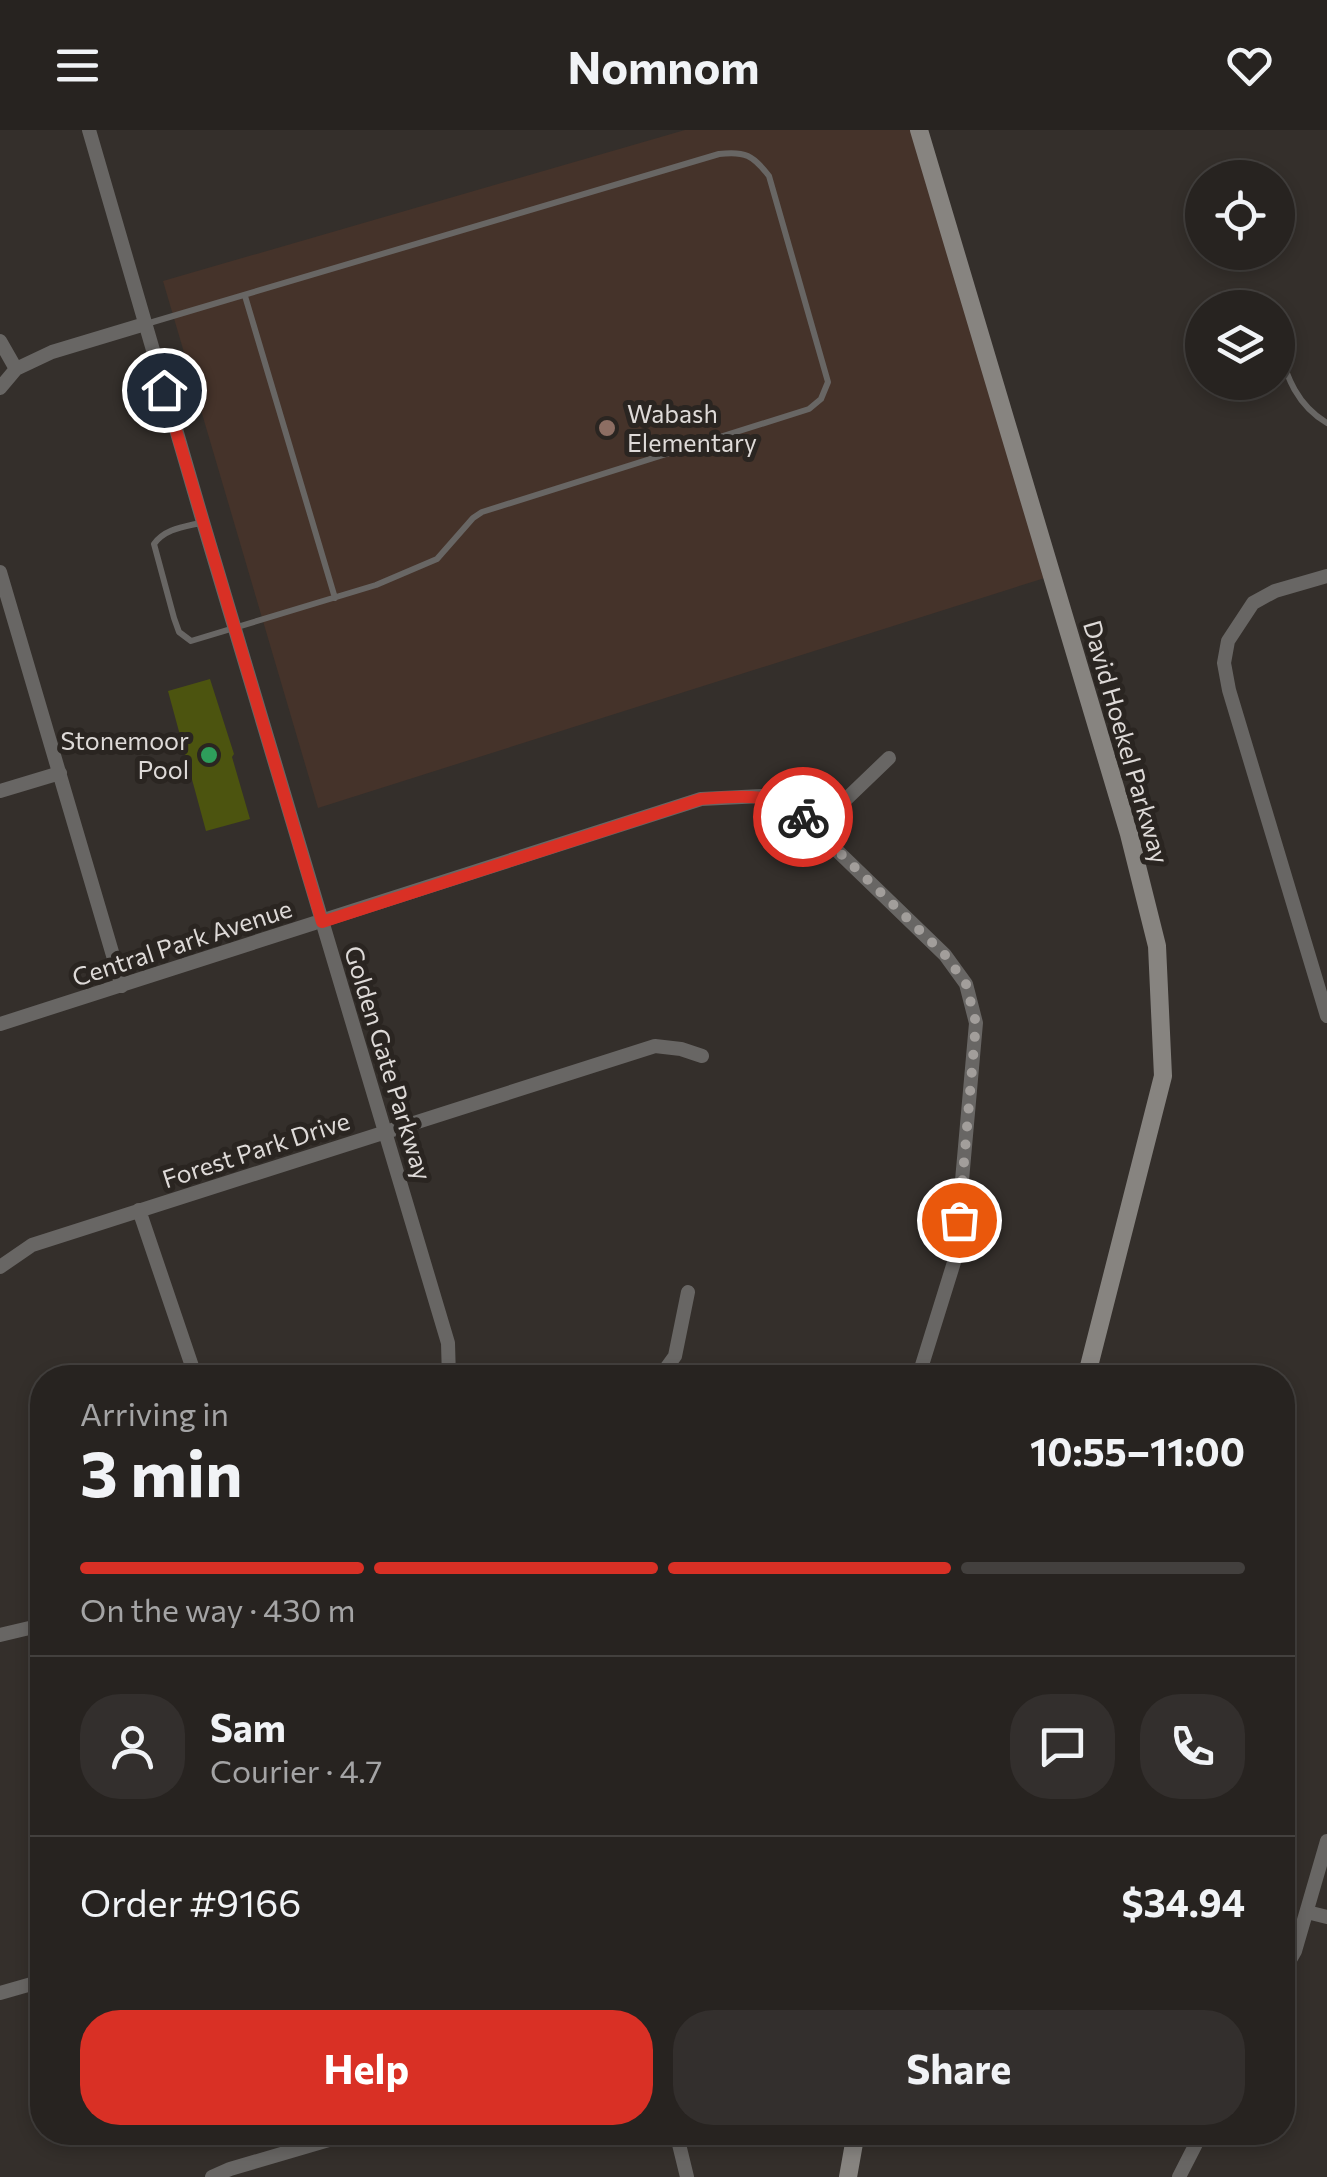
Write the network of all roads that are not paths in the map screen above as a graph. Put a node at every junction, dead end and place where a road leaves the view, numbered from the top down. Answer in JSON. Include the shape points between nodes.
{"nodes":[{"id":1,"x":90,"y":130,"type":"edge"},
{"id":2,"x":919,"y":130,"type":"edge"},
{"id":3,"x":245,"y":296,"type":"junction"},
{"id":4,"x":145,"y":324,"type":"junction"},
{"id":5,"x":0,"y":341,"type":"edge"},
{"id":6,"x":16,"y":369,"type":"junction"},
{"id":7,"x":0,"y":388,"type":"edge"},
{"id":8,"x":1295,"y":393,"type":"edge"},
{"id":9,"x":1327,"y":423,"type":"edge"},
{"id":10,"x":203,"y":522,"type":"junction"},
{"id":11,"x":0,"y":572,"type":"edge"},
{"id":12,"x":1327,"y":576,"type":"edge"},
{"id":13,"x":335,"y":598,"type":"junction"},
{"id":14,"x":235,"y":628,"type":"junction"},
{"id":15,"x":889,"y":758,"type":"dead end"},
{"id":16,"x":60,"y":773,"type":"junction"},
{"id":17,"x":0,"y":791,"type":"edge"},
{"id":18,"x":815,"y":829,"type":"junction"},
{"id":19,"x":322,"y":922,"type":"junction"},
{"id":20,"x":122,"y":986,"type":"junction"},
{"id":21,"x":1327,"y":1016,"type":"edge"},
{"id":22,"x":0,"y":1024,"type":"edge"},
{"id":23,"x":702,"y":1056,"type":"dead end"},
{"id":24,"x":385,"y":1132,"type":"junction"},
{"id":25,"x":139,"y":1210,"type":"junction"},
{"id":26,"x":0,"y":1267,"type":"edge"},
{"id":27,"x":688,"y":1292,"type":"dead end"},
{"id":28,"x":192,"y":1365,"type":"edge"},
{"id":29,"x":449,"y":1365,"type":"edge"},
{"id":30,"x":669,"y":1365,"type":"edge"},
{"id":31,"x":925,"y":1365,"type":"edge"},
{"id":32,"x":1089,"y":1365,"type":"edge"},
{"id":33,"x":30,"y":1628,"type":"edge"},
{"id":34,"x":0,"y":1634,"type":"edge"},
{"id":35,"x":1327,"y":1841,"type":"edge"},
{"id":36,"x":1307,"y":1912,"type":"junction"},
{"id":37,"x":1327,"y":1916,"type":"edge"},
{"id":38,"x":1295,"y":1948,"type":"edge"},
{"id":39,"x":30,"y":1985,"type":"edge"},
{"id":40,"x":0,"y":1994,"type":"edge"},
{"id":41,"x":312,"y":2145,"type":"edge"},
{"id":42,"x":680,"y":2145,"type":"edge"},
{"id":43,"x":854,"y":2145,"type":"edge"},
{"id":44,"x":1195,"y":2145,"type":"edge"},
{"id":45,"x":212,"y":2177,"type":"edge"},
{"id":46,"x":687,"y":2177,"type":"edge"},
{"id":47,"x":848,"y":2177,"type":"edge"},
{"id":48,"x":1179,"y":2177,"type":"edge"}],
"edges":[{"from":1,"to":4,"type":"street","name":"Golden Gate Parkway"},
{"from":2,"to":32,"type":"main road","name":"David Hoekel Parkway","via":[[1157,946],[1163,1076]]},
{"from":3,"to":4,"type":"lane"},
{"from":3,"to":13,"type":"lane"},
{"from":3,"to":13,"type":"lane","via":[[720,154],[756,160],[768,176],[828,382],[821,399],[809,409],[482,512],[437,560]]},
{"from":4,"to":6,"type":"street"},
{"from":4,"to":10,"type":"street","name":"Golden Gate Parkway"},
{"from":5,"to":6,"type":"street"},
{"from":6,"to":7,"type":"street"},
{"from":8,"to":9,"type":"lane"},
{"from":10,"to":14,"type":"street","name":"Golden Gate Parkway"},
{"from":10,"to":14,"type":"lane","via":[[168,532],[154,544],[174,618],[190,641]]},
{"from":11,"to":16,"type":"street"},
{"from":12,"to":21,"type":"street","via":[[1253,602],[1228,640],[1224,663]]},
{"from":13,"to":14,"type":"lane"},
{"from":14,"to":19,"type":"street","name":"Golden Gate Parkway"},
{"from":15,"to":18,"type":"street"},
{"from":16,"to":17,"type":"street"},
{"from":16,"to":20,"type":"street"},
{"from":18,"to":19,"type":"street","name":"Central Park Avenue","via":[[795,810],[762,796],[701,799]]},
{"from":18,"to":31,"type":"street","name":"Central Park Avenue","via":[[945,955],[966,984],[976,1023],[955,1259]]},
{"from":19,"to":20,"type":"street","name":"Central Park Avenue"},
{"from":19,"to":24,"type":"street","name":"Golden Gate Parkway"},
{"from":20,"to":22,"type":"street","name":"Central Park Avenue"},
{"from":23,"to":24,"type":"street","name":"Forest Park Drive","via":[[655,1046]]},
{"from":24,"to":25,"type":"street","name":"Forest Park Drive"},
{"from":24,"to":29,"type":"street","name":"Golden Gate Parkway"},
{"from":25,"to":26,"type":"street","name":"Forest Park Drive","via":[[32,1244]]},
{"from":25,"to":28,"type":"street"},
{"from":27,"to":30,"type":"street"},
{"from":33,"to":34,"type":"street"},
{"from":35,"to":36,"type":"street"},
{"from":36,"to":37,"type":"street"},
{"from":36,"to":38,"type":"street"},
{"from":39,"to":40,"type":"street"},
{"from":41,"to":45,"type":"street"},
{"from":42,"to":46,"type":"street"},
{"from":43,"to":47,"type":"main road"},
{"from":44,"to":48,"type":"street"}]}
